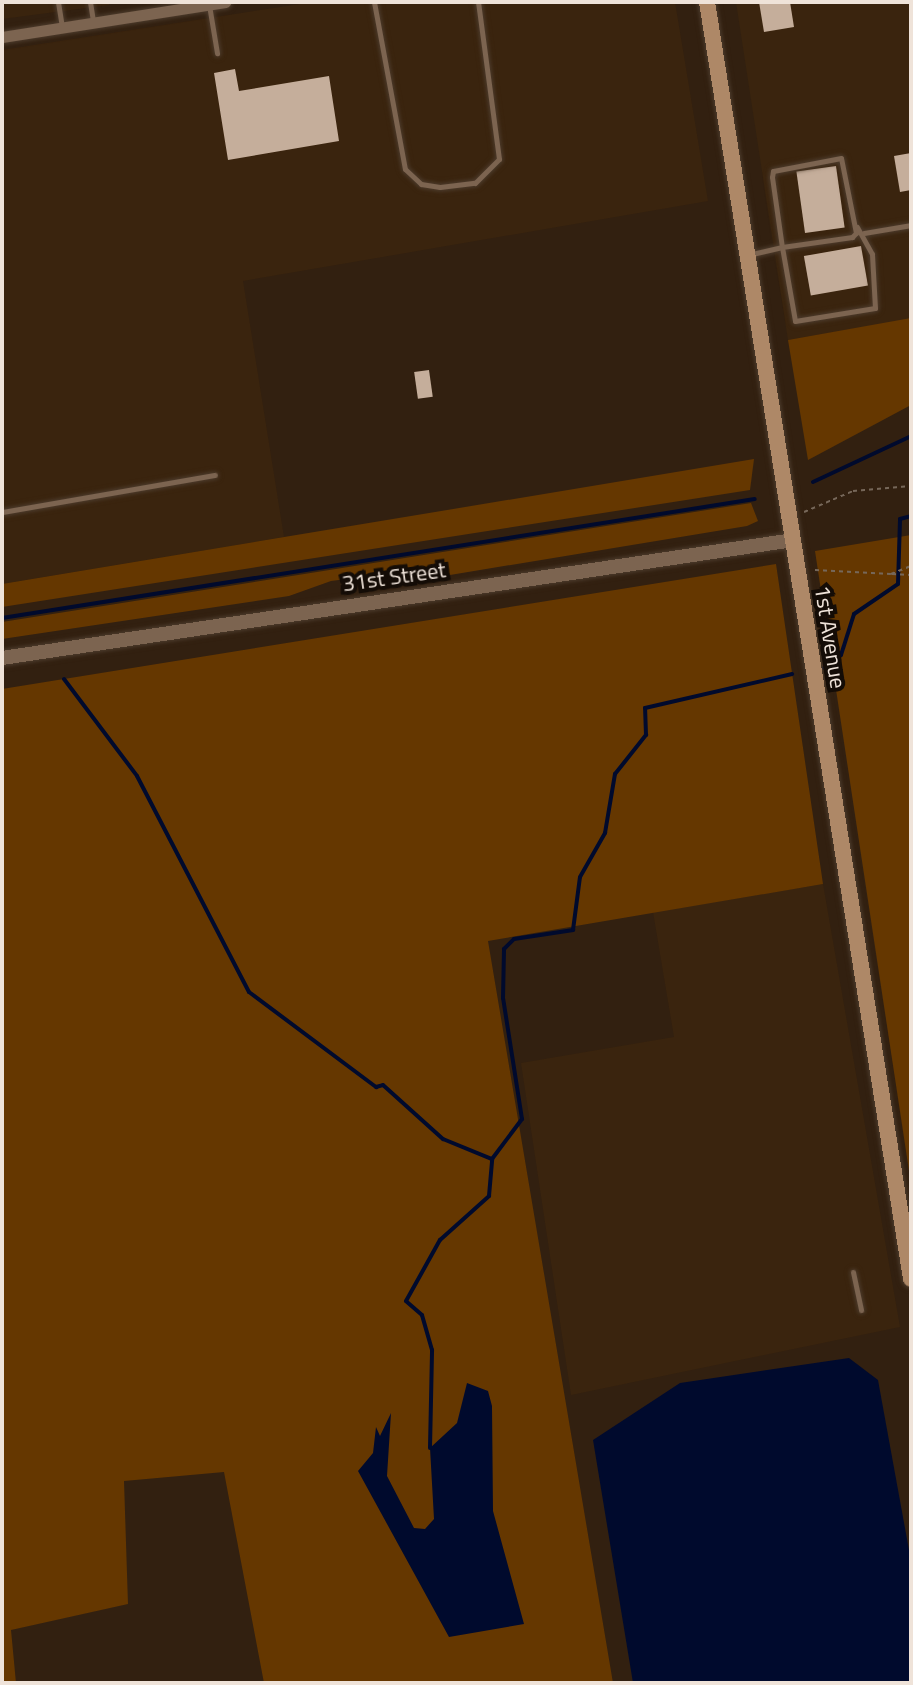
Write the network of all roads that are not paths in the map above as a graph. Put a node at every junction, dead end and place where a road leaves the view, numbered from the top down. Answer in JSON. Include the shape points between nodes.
{"nodes":[{"id":1,"x":58,"y":2,"type":"edge"},
{"id":2,"x":90,"y":2,"type":"edge"},
{"id":3,"x":225,"y":2,"type":"edge"},
{"id":4,"x":374,"y":2,"type":"edge"},
{"id":5,"x":478,"y":2,"type":"edge"},
{"id":6,"x":707,"y":2,"type":"edge"},
{"id":7,"x":209,"y":4,"type":"junction"},
{"id":8,"x":93,"y":23,"type":"junction"},
{"id":9,"x":62,"y":28,"type":"junction"},
{"id":10,"x":2,"y":37,"type":"edge"},
{"id":11,"x":217,"y":53,"type":"dead end"},
{"id":12,"x":911,"y":225,"type":"edge"},
{"id":13,"x":857,"y":227,"type":"junction"},
{"id":14,"x":864,"y":233,"type":"junction"},
{"id":15,"x":782,"y":247,"type":"junction"},
{"id":16,"x":747,"y":255,"type":"junction"},
{"id":17,"x":215,"y":475,"type":"dead end"},
{"id":18,"x":2,"y":512,"type":"edge"},
{"id":19,"x":793,"y":540,"type":"junction"},
{"id":20,"x":2,"y":658,"type":"edge"},
{"id":21,"x":853,"y":1272,"type":"dead end"},
{"id":22,"x":911,"y":1279,"type":"edge"},
{"id":23,"x":861,"y":1310,"type":"dead end"}],
"edges":[{"from":1,"to":9,"type":"lane"},
{"from":2,"to":8,"type":"lane"},
{"from":3,"to":7,"type":"street"},
{"from":4,"to":5,"type":"lane","via":[[405,169],[421,184],[440,187],[475,183],[499,159]]},
{"from":6,"to":16,"type":"main road","name":"1st Avenue"},
{"from":7,"to":8,"type":"street"},
{"from":7,"to":11,"type":"lane"},
{"from":8,"to":9,"type":"street"},
{"from":9,"to":10,"type":"street"},
{"from":12,"to":14,"type":"lane"},
{"from":13,"to":14,"type":"lane"},
{"from":13,"to":15,"type":"lane","via":[[852,237]]},
{"from":13,"to":15,"type":"lane","via":[[846,162],[780,168],[772,177]]},
{"from":14,"to":15,"type":"lane","via":[[880,302],[799,325]]},
{"from":15,"to":16,"type":"lane"},
{"from":16,"to":19,"type":"main road","name":"1st Avenue"},
{"from":17,"to":18,"type":"lane"},
{"from":19,"to":20,"type":"street","name":"31st Street"},
{"from":19,"to":22,"type":"main road","name":"1st Avenue"},
{"from":21,"to":23,"type":"lane"}]}
